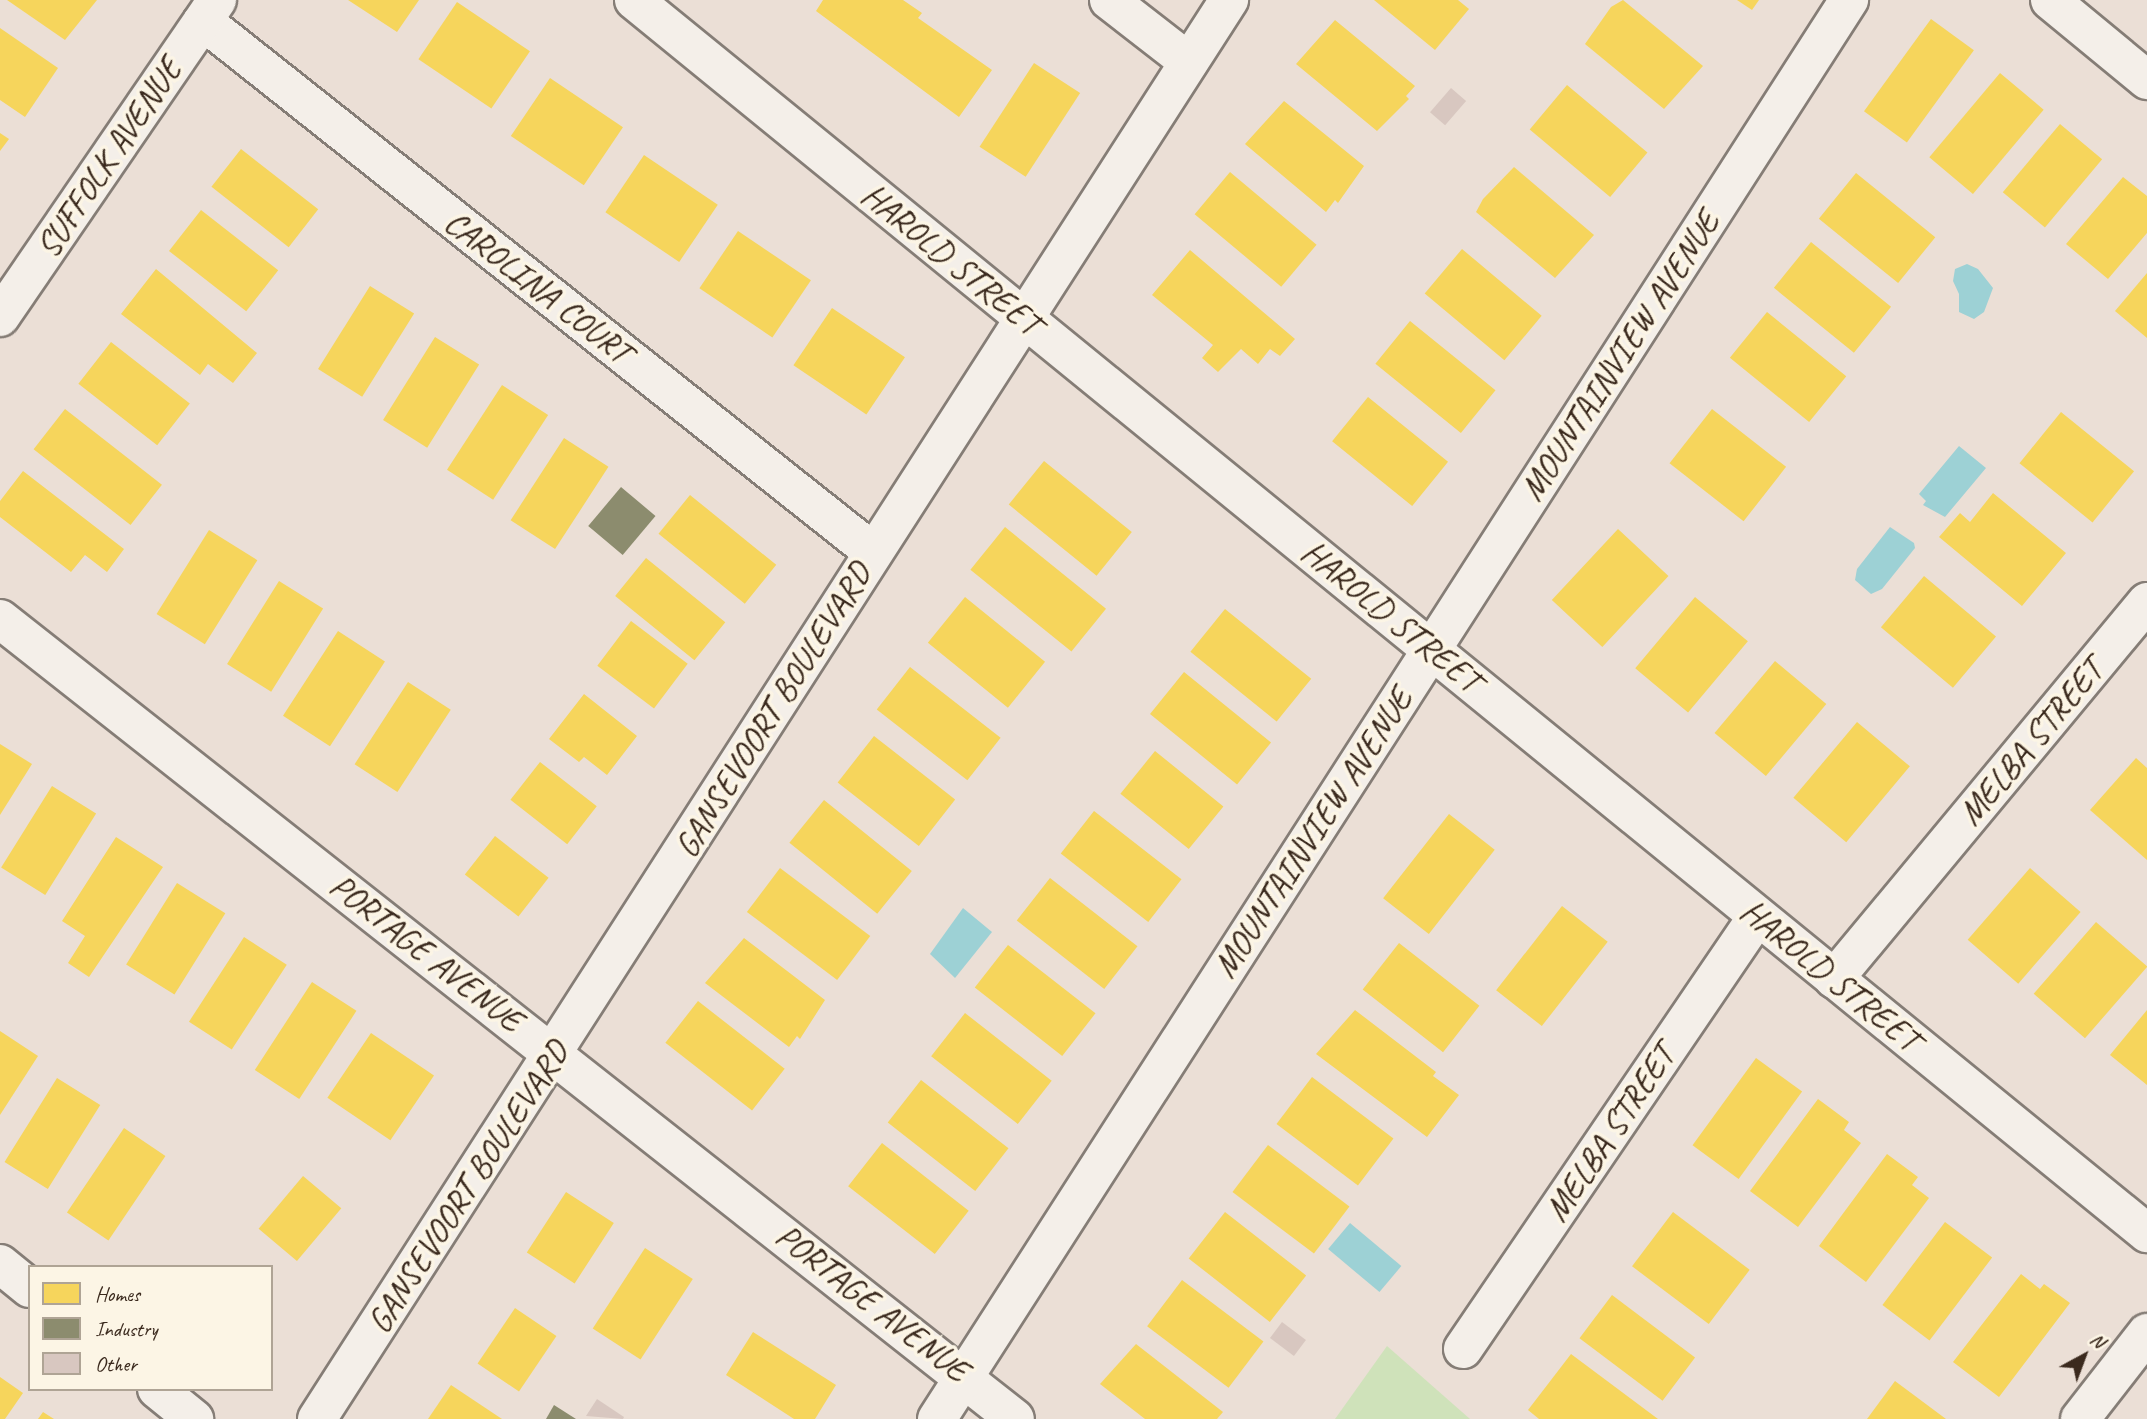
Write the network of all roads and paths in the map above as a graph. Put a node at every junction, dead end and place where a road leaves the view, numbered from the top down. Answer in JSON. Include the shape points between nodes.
{"nodes":[{"id":1,"x":634,"y":0,"type":"edge"},
{"id":2,"x":1109,"y":0,"type":"edge"},
{"id":3,"x":1229,"y":0,"type":"edge"},
{"id":4,"x":1849,"y":0,"type":"edge"},
{"id":5,"x":2050,"y":0,"type":"edge"},
{"id":6,"x":210,"y":10,"type":"edge"},
{"id":7,"x":1189,"y":62,"type":"junction"},
{"id":8,"x":2147,"y":80,"type":"edge"},
{"id":9,"x":0,"y":317,"type":"edge"},
{"id":10,"x":1027,"y":321,"type":"junction"},
{"id":11,"x":873,"y":552,"type":"junction"},
{"id":12,"x":2147,"y":602,"type":"edge"},
{"id":13,"x":0,"y":619,"type":"edge"},
{"id":14,"x":1432,"y":649,"type":"junction"},
{"id":15,"x":1757,"y":917,"type":"junction"},
{"id":16,"x":1834,"y":979,"type":"junction"},
{"id":17,"x":555,"y":1054,"type":"junction"},
{"id":18,"x":2147,"y":1233,"type":"edge"},
{"id":19,"x":0,"y":1264,"type":"edge"},
{"id":20,"x":28,"y":1286,"type":"edge"},
{"id":21,"x":2147,"y":1333,"type":"edge"},
{"id":22,"x":1462,"y":1349,"type":"dead end"},
{"id":23,"x":964,"y":1376,"type":"junction"},
{"id":24,"x":159,"y":1391,"type":"edge"},
{"id":25,"x":194,"y":1419,"type":"edge"},
{"id":26,"x":317,"y":1419,"type":"edge"},
{"id":27,"x":937,"y":1419,"type":"edge"},
{"id":28,"x":1015,"y":1419,"type":"edge"},
{"id":29,"x":2080,"y":1419,"type":"edge"}],
"edges":[{"from":1,"to":10,"type":"street","name":"HAROLD STREET"},
{"from":2,"to":7,"type":"street"},
{"from":3,"to":7,"type":"street","name":"GANSEVOORT BOULEVARD"},
{"from":4,"to":14,"type":"street","name":"MOUNTAINVIEW AVENUE"},
{"from":5,"to":8,"type":"street"},
{"from":6,"to":9,"type":"street","name":"SUFFOLK AVENUE"},
{"from":6,"to":11,"type":"street","name":"CAROLINA COURT"},
{"from":7,"to":10,"type":"street","name":"GANSEVOORT BOULEVARD"},
{"from":10,"to":11,"type":"street","name":"GANSEVOORT BOULEVARD"},
{"from":10,"to":14,"type":"street","name":"HAROLD STREET"},
{"from":11,"to":17,"type":"street","name":"GANSEVOORT BOULEVARD"},
{"from":12,"to":16,"type":"street","name":"MELBA STREET"},
{"from":13,"to":17,"type":"street","name":"PORTAGE AVENUE"},
{"from":14,"to":15,"type":"street","name":"HAROLD STREET"},
{"from":14,"to":23,"type":"street","name":"MOUNTAINVIEW AVENUE"},
{"from":15,"to":16,"type":"street","name":"HAROLD STREET"},
{"from":15,"to":22,"type":"street","name":"MELBA STREET"},
{"from":16,"to":18,"type":"street","name":"HAROLD STREET"},
{"from":17,"to":23,"type":"street","name":"PORTAGE AVENUE"},
{"from":17,"to":26,"type":"street","name":"GANSEVOORT BOULEVARD"},
{"from":19,"to":20,"type":"street"},
{"from":21,"to":29,"type":"street"},
{"from":23,"to":27,"type":"street","name":"MOUNTAINVIEW AVENUE"},
{"from":23,"to":28,"type":"street","name":"PORTAGE AVENUE"},
{"from":24,"to":25,"type":"street"}]}
